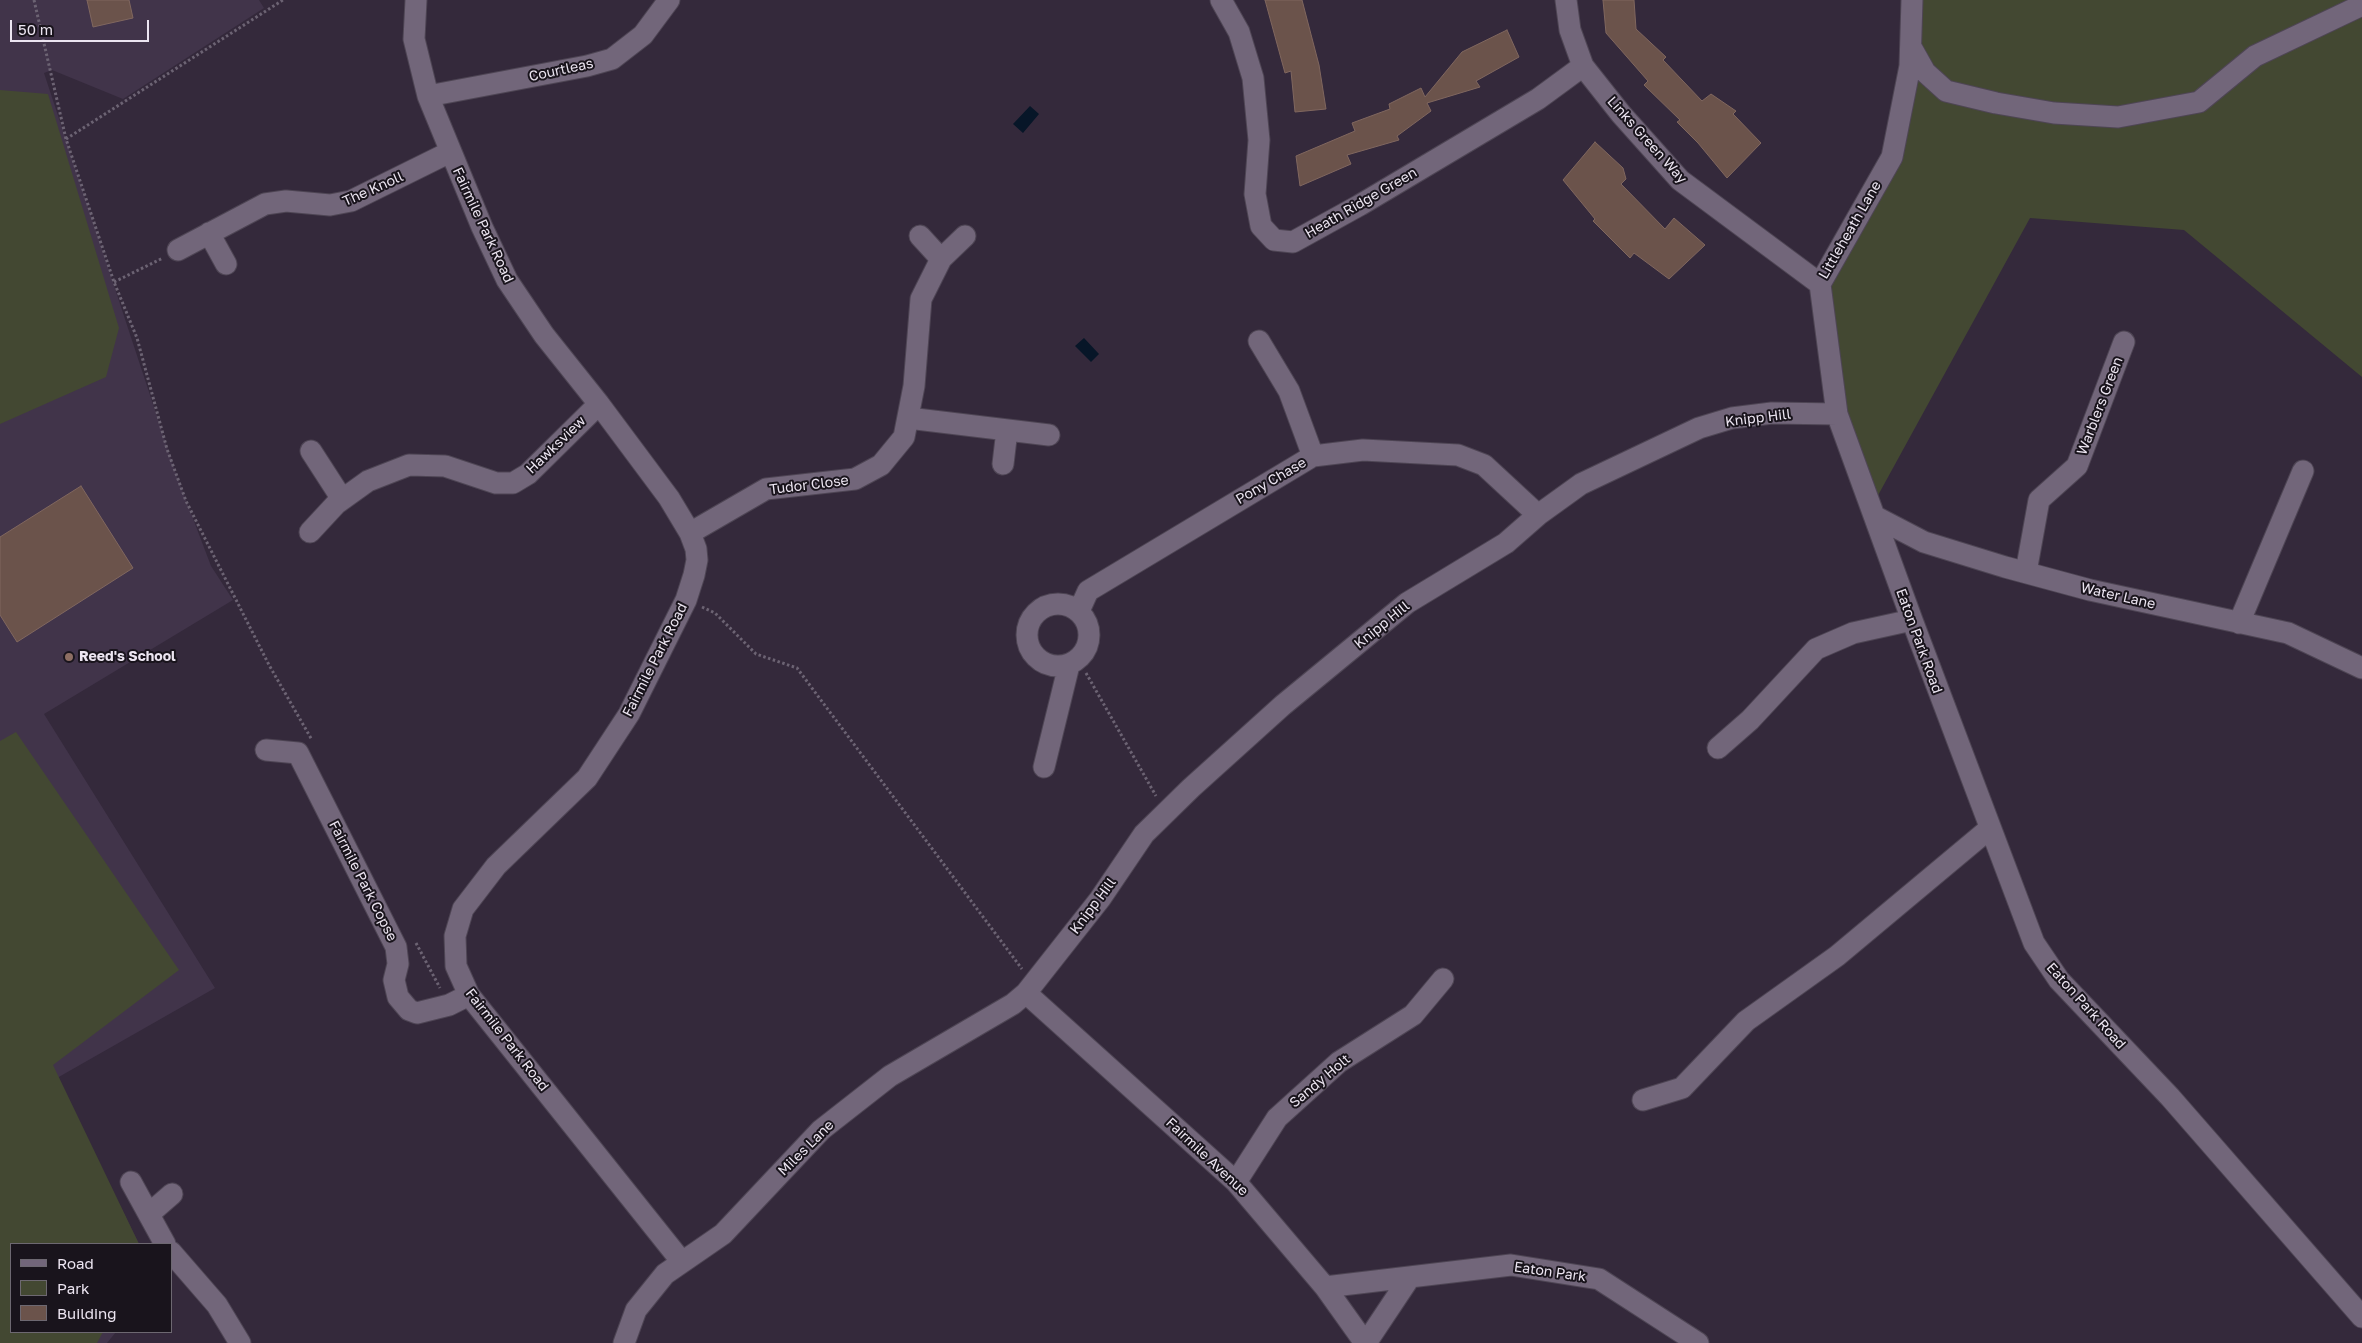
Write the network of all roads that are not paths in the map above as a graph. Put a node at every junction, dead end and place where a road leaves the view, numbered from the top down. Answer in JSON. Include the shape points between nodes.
{"nodes":[{"id":1,"x":416,"y":0,"type":"edge"},
{"id":2,"x":669,"y":0,"type":"edge"},
{"id":3,"x":1221,"y":0,"type":"edge"},
{"id":4,"x":1566,"y":0,"type":"edge"},
{"id":5,"x":1912,"y":0,"type":"edge"},
{"id":6,"x":2362,"y":5,"type":"edge"},
{"id":7,"x":1911,"y":47,"type":"junction"},
{"id":8,"x":1583,"y":66,"type":"junction"},
{"id":9,"x":428,"y":96,"type":"junction"},
{"id":10,"x":450,"y":152,"type":"junction"},
{"id":11,"x":209,"y":233,"type":"junction"},
{"id":12,"x":920,"y":236,"type":"dead end"},
{"id":13,"x":965,"y":236,"type":"dead end"},
{"id":14,"x":178,"y":250,"type":"road end"},
{"id":15,"x":941,"y":259,"type":"junction"},
{"id":16,"x":226,"y":264,"type":"dead end"},
{"id":17,"x":1820,"y":284,"type":"junction"},
{"id":18,"x":1259,"y":341,"type":"dead end"},
{"id":19,"x":2124,"y":342,"type":"dead end"},
{"id":20,"x":599,"y":404,"type":"junction"},
{"id":21,"x":1838,"y":414,"type":"junction"},
{"id":22,"x":908,"y":418,"type":"junction"},
{"id":23,"x":1007,"y":430,"type":"junction"},
{"id":24,"x":1049,"y":435,"type":"dead end"},
{"id":25,"x":311,"y":451,"type":"dead end"},
{"id":26,"x":1313,"y":456,"type":"junction"},
{"id":27,"x":1003,"y":464,"type":"dead end"},
{"id":28,"x":2304,"y":471,"type":"dead end"},
{"id":29,"x":342,"y":499,"type":"junction"},
{"id":30,"x":1538,"y":515,"type":"junction"},
{"id":31,"x":1876,"y":517,"type":"junction"},
{"id":32,"x":310,"y":532,"type":"dead end"},
{"id":33,"x":690,"y":533,"type":"junction"},
{"id":34,"x":2026,"y":572,"type":"junction"},
{"id":35,"x":1079,"y":611,"type":"junction"},
{"id":36,"x":1912,"y":620,"type":"junction"},
{"id":37,"x":2239,"y":623,"type":"junction"},
{"id":38,"x":1074,"y":662,"type":"junction"},
{"id":39,"x":2362,"y":668,"type":"edge"},
{"id":40,"x":1718,"y":748,"type":"dead end"},
{"id":41,"x":266,"y":750,"type":"dead end"},
{"id":42,"x":1044,"y":767,"type":"dead end"},
{"id":43,"x":1989,"y":829,"type":"junction"},
{"id":44,"x":1443,"y":979,"type":"dead end"},
{"id":45,"x":1029,"y":988,"type":"junction"},
{"id":46,"x":469,"y":995,"type":"junction"},
{"id":47,"x":1643,"y":1100,"type":"dead end"},
{"id":48,"x":131,"y":1182,"type":"dead end"},
{"id":49,"x":1236,"y":1182,"type":"junction"},
{"id":50,"x":172,"y":1194,"type":"dead end"},
{"id":51,"x":149,"y":1214,"type":"junction"},
{"id":52,"x":164,"y":1243,"type":"edge"},
{"id":53,"x":172,"y":1253,"type":"edge"},
{"id":54,"x":682,"y":1262,"type":"junction"},
{"id":55,"x":1410,"y":1277,"type":"junction"},
{"id":56,"x":1325,"y":1287,"type":"junction"},
{"id":57,"x":2362,"y":1317,"type":"edge"},
{"id":58,"x":240,"y":1343,"type":"edge"},
{"id":59,"x":624,"y":1343,"type":"edge"},
{"id":60,"x":1366,"y":1343,"type":"edge"},
{"id":61,"x":1698,"y":1343,"type":"edge"}],
"edges":[{"from":1,"to":9,"type":"street","name":"Fairmile Park Road","via":[[414,39]]},
{"from":2,"to":9,"type":"street","name":"Courtleas","via":[[642,35],[612,59]]},
{"from":3,"to":8,"type":"street","name":"Heath Ridge Green","via":[[1240,32],[1253,78],[1259,140],[1255,194],[1261,226],[1274,240],[1294,242],[1538,99]]},
{"from":4,"to":8,"type":"street","name":"Links Green Way","via":[[1570,30]]},
{"from":5,"to":7,"type":"street","name":"Littleheath Lane"},
{"from":6,"to":7,"type":"street","via":[[2255,56],[2199,102],[2118,117],[2054,113],[1946,91],[1926,72]]},
{"from":7,"to":17,"type":"street","name":"Littleheath Lane","via":[[1906,93],[1892,157]]},
{"from":8,"to":17,"type":"street","name":"Links Green Way","via":[[1680,180]]},
{"from":9,"to":10,"type":"street","name":"Fairmile Park Road"},
{"from":10,"to":11,"type":"street","name":"The Knoll","via":[[351,201],[330,205],[270,202]]},
{"from":10,"to":20,"type":"street","name":"Fairmile Park Road","via":[[507,280],[544,335]]},
{"from":11,"to":14,"type":"street","name":"The Knoll"},
{"from":11,"to":16,"type":"street"},
{"from":12,"to":15,"type":"street"},
{"from":13,"to":15,"type":"street","name":"Tudor Close"},
{"from":15,"to":22,"type":"street","name":"Tudor Close","via":[[921,299]]},
{"from":17,"to":21,"type":"street","name":"Littleheath Lane"},
{"from":18,"to":26,"type":"street","via":[[1289,391]]},
{"from":19,"to":34,"type":"street","name":"Warblers Green","via":[[2077,466],[2039,500]]},
{"from":20,"to":29,"type":"street","name":"Hawksview","via":[[528,474],[513,483],[496,483],[444,466],[409,465],[368,481]]},
{"from":20,"to":33,"type":"street","name":"Fairmile Park Road","via":[[669,498]]},
{"from":21,"to":30,"type":"street","name":"Knipp Hill","via":[[1772,413],[1732,418],[1699,428],[1581,484]]},
{"from":21,"to":31,"type":"street","name":"Littleheath Lane"},
{"from":22,"to":23,"type":"street"},
{"from":22,"to":33,"type":"street","name":"Tudor Close","via":[[904,437],[881,465],[855,479],[766,489]]},
{"from":23,"to":24,"type":"street"},
{"from":23,"to":27,"type":"street"},
{"from":25,"to":29,"type":"street"},
{"from":26,"to":30,"type":"street","name":"Pony Chase","via":[[1363,450],[1458,455],[1484,465]]},
{"from":26,"to":35,"type":"street","name":"Pony Chase","via":[[1088,591]]},
{"from":28,"to":37,"type":"street"},
{"from":29,"to":32,"type":"street","name":"Hawksview"},
{"from":30,"to":45,"type":"street","name":"Knipp Hill","via":[[1506,543],[1407,602],[1283,705],[1191,788],[1144,834],[1100,899]]},
{"from":31,"to":34,"type":"street","name":"Water Lane","via":[[1924,542]]},
{"from":31,"to":36,"type":"street","name":"Eaton Park Road"},
{"from":33,"to":46,"type":"street","name":"Fairmile Park Road","via":[[697,560],[686,600],[629,714],[587,778],[496,866],[463,909],[455,936],[456,966]]},
{"from":34,"to":37,"type":"street","name":"Water Lane","via":[[2090,590]]},
{"from":35,"to":38,"type":"street","via":[[1090,636],[1086,651]]},
{"from":35,"to":38,"type":"street","via":[[1058,604],[1048,606],[1032,617],[1028,627],[1027,638],[1036,657],[1049,666]]},
{"from":36,"to":40,"type":"street","via":[[1853,633],[1816,649],[1750,720]]},
{"from":36,"to":43,"type":"street","name":"Eaton Park Road"},
{"from":37,"to":39,"type":"street","name":"Water Lane","via":[[2288,633]]},
{"from":38,"to":42,"type":"street"},
{"from":41,"to":46,"type":"street","name":"Fairmile Park Copse","via":[[298,753],[396,947],[398,964],[394,980],[398,997],[409,1010],[417,1013],[449,1005]]},
{"from":43,"to":47,"type":"street","via":[[1837,956],[1746,1020],[1682,1088]]},
{"from":43,"to":57,"type":"street","name":"Eaton Park Road","via":[[2034,943],[2059,980],[2170,1098]]},
{"from":44,"to":49,"type":"street","name":"Sandy Holt","via":[[1412,1015],[1340,1062],[1277,1118]]},
{"from":45,"to":49,"type":"street","name":"Fairmile Avenue"},
{"from":45,"to":54,"type":"street","name":"Miles Lane","via":[[1013,1004],[882,1082],[821,1130],[723,1234]]},
{"from":46,"to":54,"type":"street","name":"Fairmile Park Road"},
{"from":48,"to":51,"type":"street"},
{"from":49,"to":56,"type":"street","name":"Fairmile Avenue"},
{"from":50,"to":51,"type":"street"},
{"from":51,"to":52,"type":"street"},
{"from":53,"to":58,"type":"street","via":[[218,1304]]},
{"from":54,"to":59,"type":"street","name":"Miles Lane","via":[[656,1284],[636,1310]]},
{"from":55,"to":56,"type":"street","name":"Eaton Park"},
{"from":55,"to":60,"type":"street"},
{"from":55,"to":61,"type":"street","name":"Eaton Park","via":[[1511,1265],[1599,1279]]},
{"from":56,"to":60,"type":"street","name":"Fairmile Avenue"}]}
